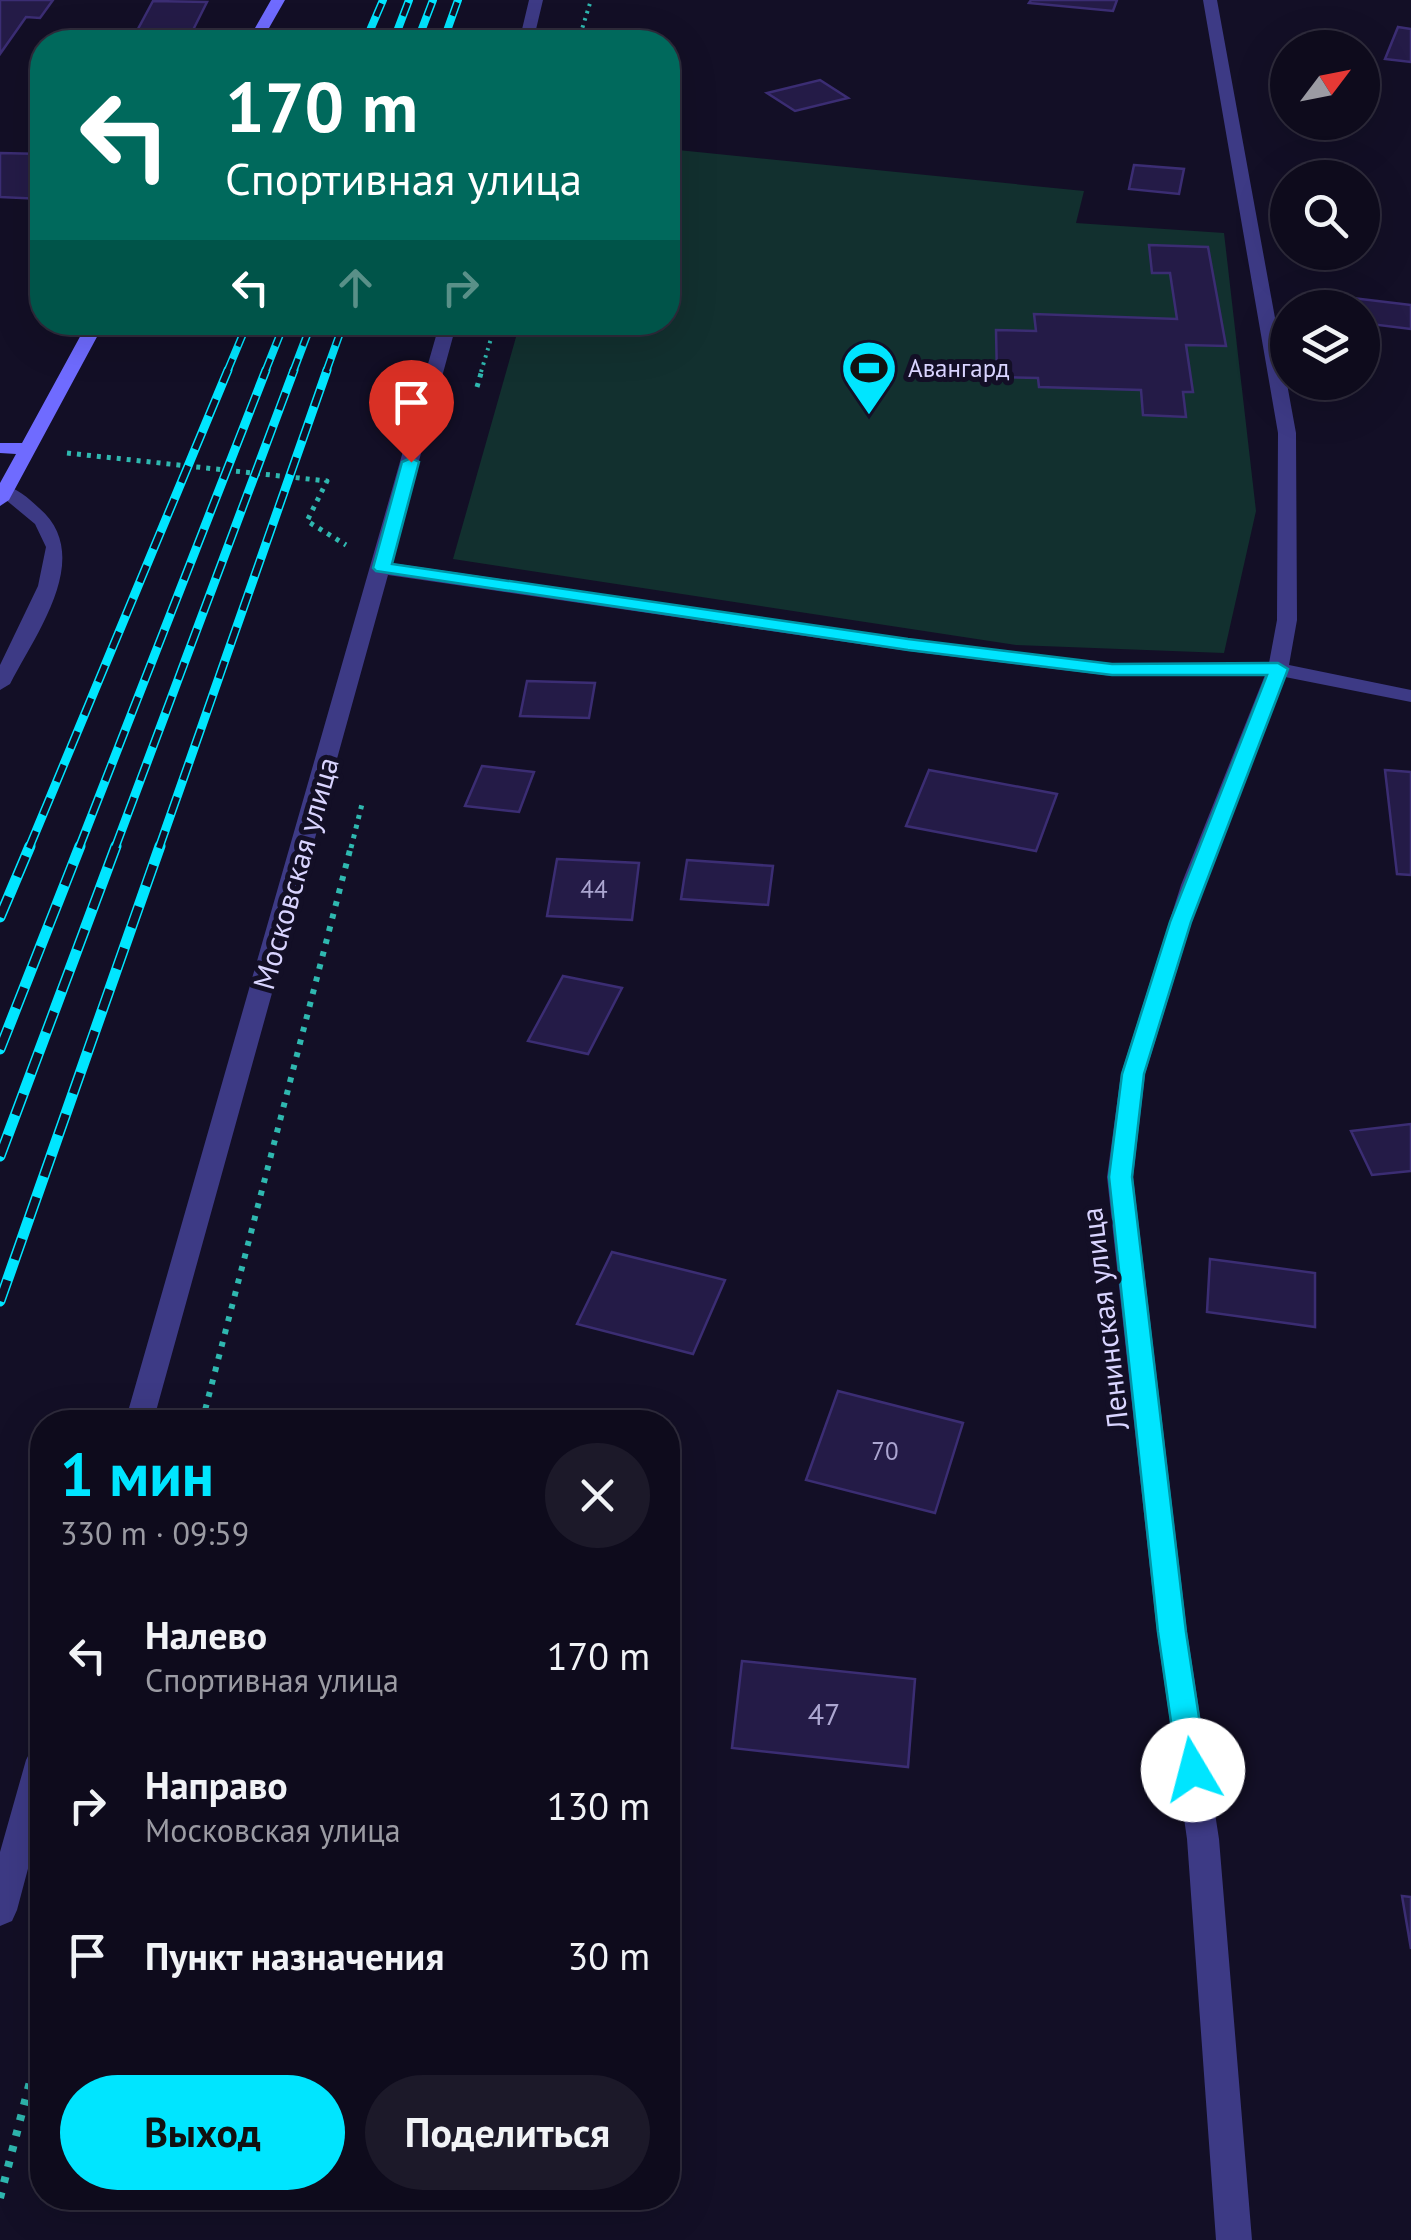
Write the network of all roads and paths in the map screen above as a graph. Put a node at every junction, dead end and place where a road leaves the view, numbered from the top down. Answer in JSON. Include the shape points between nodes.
{"nodes":[{"id":1,"x":278,"y":0,"type":"edge"},
{"id":2,"x":536,"y":0,"type":"edge"},
{"id":3,"x":591,"y":0,"type":"edge"},
{"id":4,"x":1210,"y":0,"type":"edge"},
{"id":5,"x":261,"y":30,"type":"edge"},
{"id":6,"x":529,"y":30,"type":"edge"},
{"id":7,"x":582,"y":30,"type":"edge"},
{"id":8,"x":90,"y":335,"type":"edge"},
{"id":9,"x":445,"y":335,"type":"edge"},
{"id":10,"x":0,"y":448,"type":"edge"},
{"id":11,"x":26,"y":449,"type":"junction"},
{"id":12,"x":2,"y":495,"type":"edge"},
{"id":13,"x":382,"y":568,"type":"junction"},
{"id":14,"x":1278,"y":669,"type":"junction"},
{"id":15,"x":0,"y":684,"type":"edge"},
{"id":16,"x":1411,"y":696,"type":"edge"},
{"id":17,"x":362,"y":804,"type":"dead end"},
{"id":18,"x":141,"y":1410,"type":"edge"},
{"id":19,"x":205,"y":1410,"type":"edge"},
{"id":20,"x":30,"y":1803,"type":"edge"},
{"id":21,"x":0,"y":1910,"type":"edge"},
{"id":22,"x":30,"y":2082,"type":"edge"},
{"id":23,"x":0,"y":2198,"type":"edge"},
{"id":24,"x":1234,"y":2240,"type":"edge"}],
"edges":[{"from":1,"to":5,"type":"main road"},
{"from":2,"to":6,"type":"street"},
{"from":3,"to":7,"type":"path"},
{"from":4,"to":14,"type":"street","name":"Ленинская улица","via":[[1287,433],[1290,557]]},
{"from":8,"to":11,"type":"main road"},
{"from":9,"to":13,"type":"street","name":"Московская улица"},
{"from":10,"to":11,"type":"main road"},
{"from":11,"to":12,"type":"main road"},
{"from":11,"to":13,"type":"path","via":[[327,482],[306,521]]},
{"from":12,"to":15,"type":"street","via":[[50,531],[56,569]]},
{"from":13,"to":14,"type":"street","via":[[1112,670]]},
{"from":13,"to":18,"type":"street","name":"Московская улица"},
{"from":14,"to":16,"type":"street"},
{"from":14,"to":24,"type":"street","name":"Ленинская улица","via":[[1162,979],[1133,1074],[1120,1177],[1172,1632],[1203,1839]]},
{"from":17,"to":19,"type":"path"},
{"from":20,"to":21,"type":"street"},
{"from":22,"to":23,"type":"path"}]}
